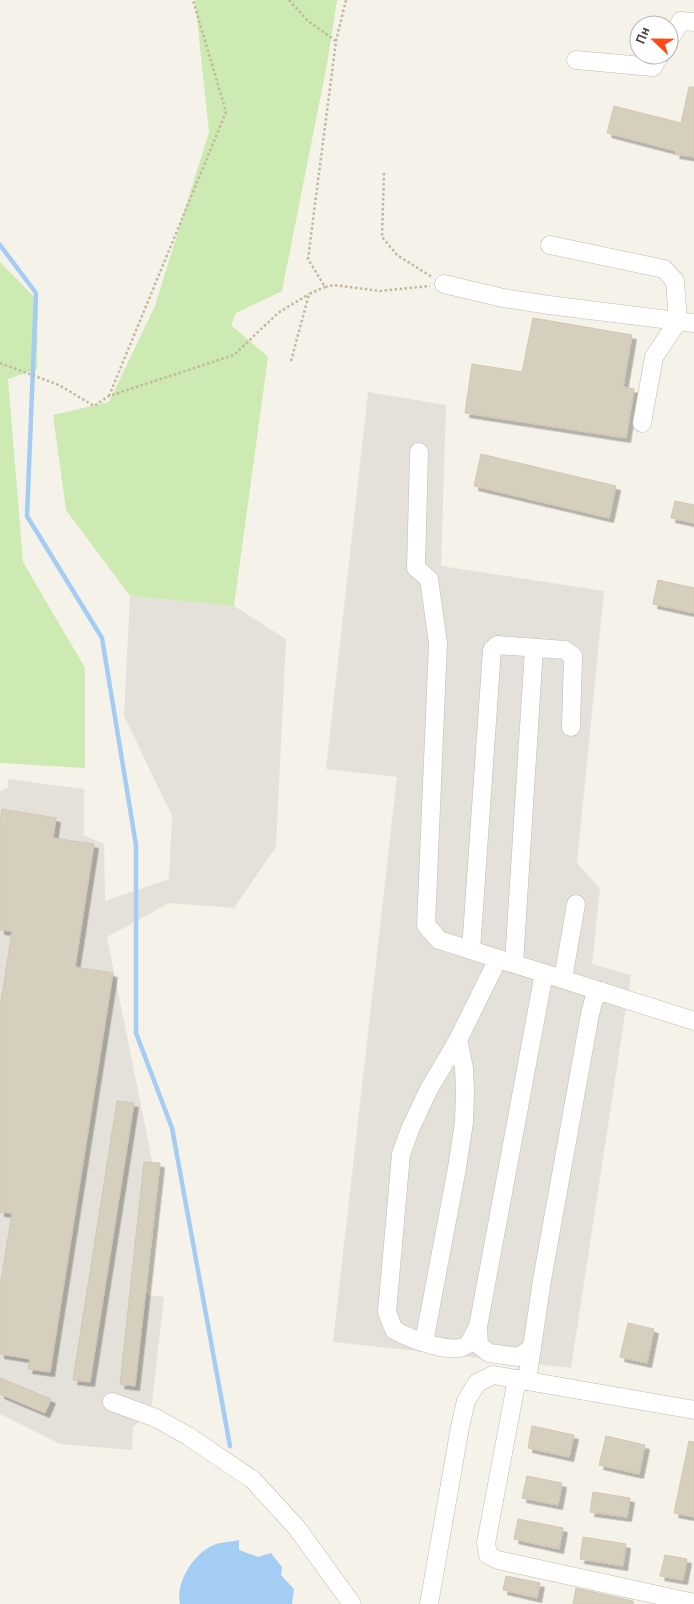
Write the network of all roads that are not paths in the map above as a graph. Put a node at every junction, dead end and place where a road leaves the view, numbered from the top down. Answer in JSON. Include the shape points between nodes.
{"nodes":[{"id":1,"x":694,"y":22,"type":"edge"},
{"id":2,"x":679,"y":24,"type":"edge"},
{"id":3,"x":576,"y":60,"type":"dead end"},
{"id":4,"x":629,"y":65,"type":"edge"},
{"id":5,"x":630,"y":65,"type":"edge"},
{"id":6,"x":653,"y":65,"type":"edge"},
{"id":7,"x":550,"y":245,"type":"dead end"},
{"id":8,"x":444,"y":284,"type":"road end"},
{"id":9,"x":686,"y":322,"type":"edge"},
{"id":10,"x":642,"y":423,"type":"dead end"},
{"id":11,"x":419,"y":452,"type":"dead end"},
{"id":12,"x":534,"y":648,"type":"junction"},
{"id":13,"x":571,"y":727,"type":"dead end"},
{"id":14,"x":576,"y":904,"type":"dead end"},
{"id":15,"x":471,"y":950,"type":"junction"},
{"id":16,"x":506,"y":961,"type":"junction"},
{"id":17,"x":544,"y":973,"type":"junction"},
{"id":18,"x":563,"y":979,"type":"junction"},
{"id":19,"x":602,"y":991,"type":"junction"},
{"id":20,"x":694,"y":1021,"type":"edge"},
{"id":21,"x":458,"y":1040,"type":"junction"},
{"id":22,"x":478,"y":1327,"type":"junction"},
{"id":23,"x":424,"y":1342,"type":"junction"},
{"id":24,"x":532,"y":1348,"type":"junction"},
{"id":25,"x":522,"y":1380,"type":"junction"},
{"id":26,"x":112,"y":1402,"type":"dead end"},
{"id":27,"x":694,"y":1410,"type":"edge"},
{"id":28,"x":694,"y":1603,"type":"edge"},
{"id":29,"x":352,"y":1604,"type":"edge"},
{"id":30,"x":429,"y":1604,"type":"edge"}],
"edges":[{"from":1,"to":2,"type":"street","via":[[681,21]]},
{"from":3,"to":4,"type":"street"},
{"from":5,"to":6,"type":"street"},
{"from":7,"to":9,"type":"street","via":[[664,269],[675,281]]},
{"from":8,"to":9,"type":"street","via":[[503,298]]},
{"from":9,"to":10,"type":"street","via":[[654,357]]},
{"from":11,"to":15,"type":"street","via":[[416,568],[429,579],[438,643],[426,925],[439,940]]},
{"from":12,"to":13,"type":"street","via":[[565,650],[573,656]]},
{"from":12,"to":15,"type":"street","via":[[497,645],[492,650]]},
{"from":12,"to":16,"type":"street"},
{"from":14,"to":18,"type":"street"},
{"from":15,"to":16,"type":"street"},
{"from":16,"to":17,"type":"street"},
{"from":16,"to":21,"type":"street"},
{"from":17,"to":18,"type":"street"},
{"from":17,"to":22,"type":"street"},
{"from":18,"to":19,"type":"street"},
{"from":19,"to":20,"type":"street"},
{"from":19,"to":24,"type":"street","via":[[594,999],[590,1014]]},
{"from":21,"to":23,"type":"street","via":[[464,1068],[464,1122]]},
{"from":21,"to":23,"type":"street","via":[[429,1089],[401,1154],[388,1312],[394,1330]]},
{"from":22,"to":23,"type":"street","via":[[467,1345],[456,1349]]},
{"from":22,"to":24,"type":"street","via":[[479,1345],[489,1353],[518,1357]]},
{"from":24,"to":25,"type":"street"},
{"from":25,"to":27,"type":"street"},
{"from":25,"to":28,"type":"street","via":[[486,1543],[488,1555],[498,1560]]},
{"from":25,"to":30,"type":"street","via":[[493,1375],[477,1383],[466,1401]]},
{"from":26,"to":29,"type":"street","via":[[156,1418],[180,1431],[253,1480],[297,1528]]}]}
